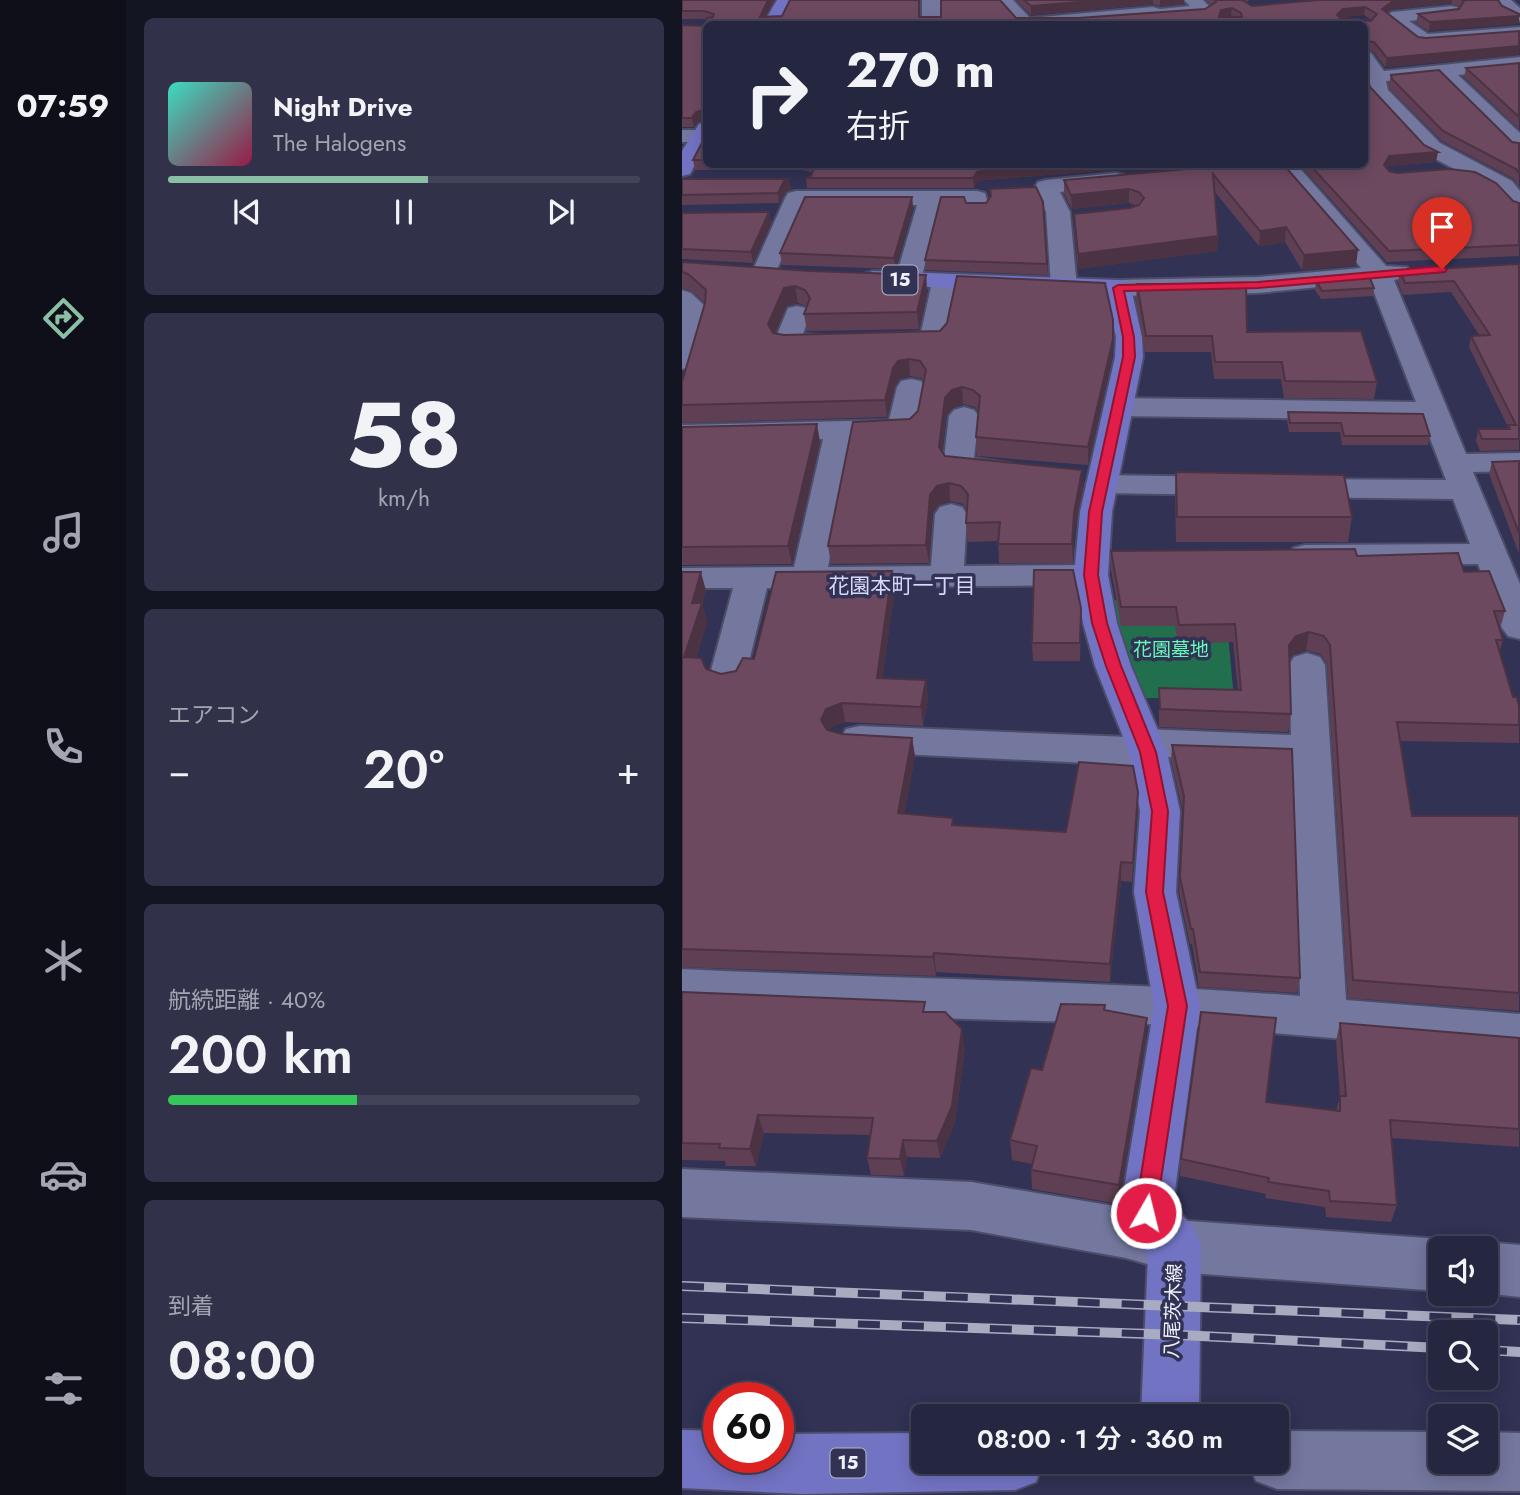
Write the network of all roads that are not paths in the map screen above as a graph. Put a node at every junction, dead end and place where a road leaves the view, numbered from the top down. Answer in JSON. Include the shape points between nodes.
{"nodes":[{"id":1,"x":786,"y":0,"type":"edge"},
{"id":2,"x":931,"y":0,"type":"edge"},
{"id":3,"x":1004,"y":0,"type":"edge"},
{"id":4,"x":1193,"y":0,"type":"edge"},
{"id":5,"x":1434,"y":0,"type":"edge"},
{"id":6,"x":1502,"y":0,"type":"edge"},
{"id":7,"x":1451,"y":11,"type":"junction"},
{"id":8,"x":1153,"y":13,"type":"edge"},
{"id":9,"x":1520,"y":16,"type":"edge"},
{"id":10,"x":774,"y":21,"type":"edge"},
{"id":11,"x":931,"y":21,"type":"edge"},
{"id":12,"x":1024,"y":21,"type":"edge"},
{"id":13,"x":1061,"y":21,"type":"edge"},
{"id":14,"x":1408,"y":29,"type":"junction"},
{"id":15,"x":1386,"y":31,"type":"edge"},
{"id":16,"x":1520,"y":32,"type":"edge"},
{"id":17,"x":1481,"y":35,"type":"junction"},
{"id":18,"x":1520,"y":63,"type":"edge"},
{"id":19,"x":1488,"y":66,"type":"junction"},
{"id":20,"x":1370,"y":68,"type":"edge"},
{"id":21,"x":1443,"y":71,"type":"junction"},
{"id":22,"x":1504,"y":81,"type":"edge"},
{"id":23,"x":699,"y":134,"type":"edge"},
{"id":24,"x":1520,"y":145,"type":"edge"},
{"id":25,"x":1124,"y":168,"type":"edge"},
{"id":26,"x":1279,"y":168,"type":"edge"},
{"id":27,"x":1476,"y":169,"type":"junction"},
{"id":28,"x":1425,"y":172,"type":"edge"},
{"id":29,"x":686,"y":176,"type":"edge"},
{"id":30,"x":1512,"y":186,"type":"edge"},
{"id":31,"x":1046,"y":187,"type":"junction"},
{"id":32,"x":1022,"y":188,"type":"edge"},
{"id":33,"x":987,"y":196,"type":"edge"},
{"id":34,"x":930,"y":198,"type":"junction"},
{"id":35,"x":1520,"y":206,"type":"edge"},
{"id":36,"x":764,"y":213,"type":"edge"},
{"id":37,"x":791,"y":213,"type":"junction"},
{"id":38,"x":1082,"y":217,"type":"edge"},
{"id":39,"x":1058,"y":220,"type":"junction"},
{"id":40,"x":737,"y":271,"type":"edge"},
{"id":41,"x":1416,"y":271,"type":"edge"},
{"id":42,"x":776,"y":273,"type":"joint"},
{"id":43,"x":1379,"y":273,"type":"junction"},
{"id":44,"x":854,"y":278,"type":"edge"},
{"id":45,"x":908,"y":280,"type":"junction"},
{"id":46,"x":945,"y":282,"type":"junction"},
{"id":47,"x":1064,"y":287,"type":"junction"},
{"id":48,"x":1118,"y":288,"type":"junction"},
{"id":49,"x":682,"y":298,"type":"edge"},
{"id":50,"x":797,"y":314,"type":"dead end"},
{"id":51,"x":682,"y":361,"type":"edge"},
{"id":52,"x":911,"y":387,"type":"dead end"},
{"id":53,"x":1118,"y":407,"type":"junction"},
{"id":54,"x":1433,"y":411,"type":"junction"},
{"id":55,"x":964,"y":416,"type":"dead end"},
{"id":56,"x":840,"y":429,"type":"junction"},
{"id":57,"x":682,"y":434,"type":"edge"},
{"id":58,"x":1520,"y":462,"type":"edge"},
{"id":59,"x":1037,"y":472,"type":"edge"},
{"id":60,"x":1459,"y":477,"type":"junction"},
{"id":61,"x":1094,"y":479,"type":"junction"},
{"id":62,"x":952,"y":514,"type":"dead end"},
{"id":63,"x":1520,"y":540,"type":"edge"},
{"id":64,"x":1487,"y":547,"type":"junction"},
{"id":65,"x":1272,"y":555,"type":"edge"},
{"id":66,"x":1102,"y":562,"type":"junction"},
{"id":67,"x":947,"y":575,"type":"junction"},
{"id":68,"x":809,"y":576,"type":"junction"},
{"id":69,"x":682,"y":578,"type":"edge"},
{"id":70,"x":753,"y":578,"type":"junction"},
{"id":71,"x":1520,"y":628,"type":"edge"},
{"id":72,"x":1307,"y":665,"type":"dead end"},
{"id":73,"x":727,"y":678,"type":"edge"},
{"id":74,"x":846,"y":738,"type":"edge"},
{"id":75,"x":1147,"y":748,"type":"junction"},
{"id":76,"x":1312,"y":750,"type":"junction"},
{"id":77,"x":682,"y":988,"type":"edge"},
{"id":78,"x":1177,"y":1006,"type":"junction"},
{"id":79,"x":1324,"y":1018,"type":"junction"},
{"id":80,"x":1520,"y":1034,"type":"edge"},
{"id":81,"x":682,"y":1193,"type":"edge"},
{"id":82,"x":1175,"y":1246,"type":"junction"},
{"id":83,"x":1428,"y":1264,"type":"edge"},
{"id":84,"x":1498,"y":1269,"type":"edge"},
{"id":85,"x":1520,"y":1271,"type":"edge"},
{"id":86,"x":1170,"y":1404,"type":"edge"},
{"id":87,"x":682,"y":1459,"type":"edge"},
{"id":88,"x":1289,"y":1460,"type":"edge"},
{"id":89,"x":911,"y":1462,"type":"edge"},
{"id":90,"x":1520,"y":1462,"type":"edge"}],
"edges":[{"from":1,"to":10,"type":"main road"},
{"from":2,"to":11,"type":"street"},
{"from":3,"to":12,"type":"street"},
{"from":4,"to":8,"type":"street","via":[[1204,10]]},
{"from":5,"to":7,"type":"street"},
{"from":6,"to":9,"type":"street"},
{"from":7,"to":14,"type":"street","via":[[1392,17]]},
{"from":7,"to":17,"type":"street"},
{"from":8,"to":13,"type":"street"},
{"from":14,"to":15,"type":"street"},
{"from":14,"to":17,"type":"street","via":[[1424,40]]},
{"from":16,"to":17,"type":"street"},
{"from":18,"to":19,"type":"street"},
{"from":19,"to":21,"type":"street"},
{"from":19,"to":22,"type":"street"},
{"from":20,"to":21,"type":"street"},
{"from":20,"to":27,"type":"street","via":[[1378,91],[1432,148]]},
{"from":21,"to":24,"type":"street"},
{"from":23,"to":29,"type":"main road"},
{"from":25,"to":31,"type":"street","via":[[1135,177]]},
{"from":26,"to":43,"type":"street"},
{"from":27,"to":28,"type":"street"},
{"from":27,"to":30,"type":"street"},
{"from":30,"to":35,"type":"street"},
{"from":31,"to":32,"type":"street"},
{"from":31,"to":39,"type":"street"},
{"from":33,"to":34,"type":"street"},
{"from":34,"to":37,"type":"street","via":[[796,198]]},
{"from":34,"to":45,"type":"street"},
{"from":36,"to":37,"type":"street"},
{"from":37,"to":42,"type":"street"},
{"from":38,"to":39,"type":"street"},
{"from":39,"to":47,"type":"street"},
{"from":40,"to":42,"type":"main road"},
{"from":41,"to":43,"type":"street"},
{"from":43,"to":48,"type":"street","via":[[1258,285]]},
{"from":43,"to":54,"type":"street"},
{"from":44,"to":45,"type":"main road","number":"15"},
{"from":45,"to":46,"type":"main road","number":"15"},
{"from":46,"to":47,"type":"main road","number":"15"},
{"from":46,"to":50,"type":"street","via":[[933,340],[786,342]]},
{"from":47,"to":48,"type":"main road","number":"15"},
{"from":48,"to":53,"type":"main road","name":"八尾茨木線","via":[[1129,357]]},
{"from":49,"to":51,"type":"street","via":[[695,309]]},
{"from":52,"to":56,"type":"street","via":[[902,428]]},
{"from":53,"to":54,"type":"street"},
{"from":53,"to":61,"type":"main road","name":"八尾茨木線"},
{"from":54,"to":60,"type":"street"},
{"from":55,"to":59,"type":"street","via":[[958,466]]},
{"from":56,"to":57,"type":"street"},
{"from":56,"to":68,"type":"street"},
{"from":58,"to":60,"type":"street"},
{"from":60,"to":61,"type":"street","via":[[1258,487]]},
{"from":60,"to":64,"type":"street"},
{"from":61,"to":66,"type":"main road","name":"八尾茨木線"},
{"from":62,"to":67,"type":"street"},
{"from":63,"to":64,"type":"street"},
{"from":64,"to":65,"type":"street"},
{"from":64,"to":71,"type":"street"},
{"from":66,"to":67,"type":"street"},
{"from":66,"to":75,"type":"main road","name":"八尾茨木線","via":[[1100,623]]},
{"from":67,"to":68,"type":"street"},
{"from":68,"to":70,"type":"street"},
{"from":69,"to":70,"type":"street"},
{"from":70,"to":73,"type":"street"},
{"from":72,"to":76,"type":"street"},
{"from":74,"to":75,"type":"street"},
{"from":75,"to":76,"type":"street"},
{"from":75,"to":78,"type":"main road","name":"八尾茨木線","via":[[1160,811],[1155,892]]},
{"from":76,"to":79,"type":"street"},
{"from":77,"to":78,"type":"street"},
{"from":78,"to":79,"type":"street"},
{"from":78,"to":82,"type":"main road","name":"八尾茨木線","via":[[1146,1213]]},
{"from":79,"to":80,"type":"street"},
{"from":81,"to":82,"type":"street","via":[[971,1206]]},
{"from":82,"to":83,"type":"street"},
{"from":82,"to":86,"type":"main road","name":"八尾茨木線"},
{"from":84,"to":85,"type":"street"},
{"from":87,"to":89,"type":"main road","number":"15"},
{"from":88,"to":90,"type":"street"}]}
